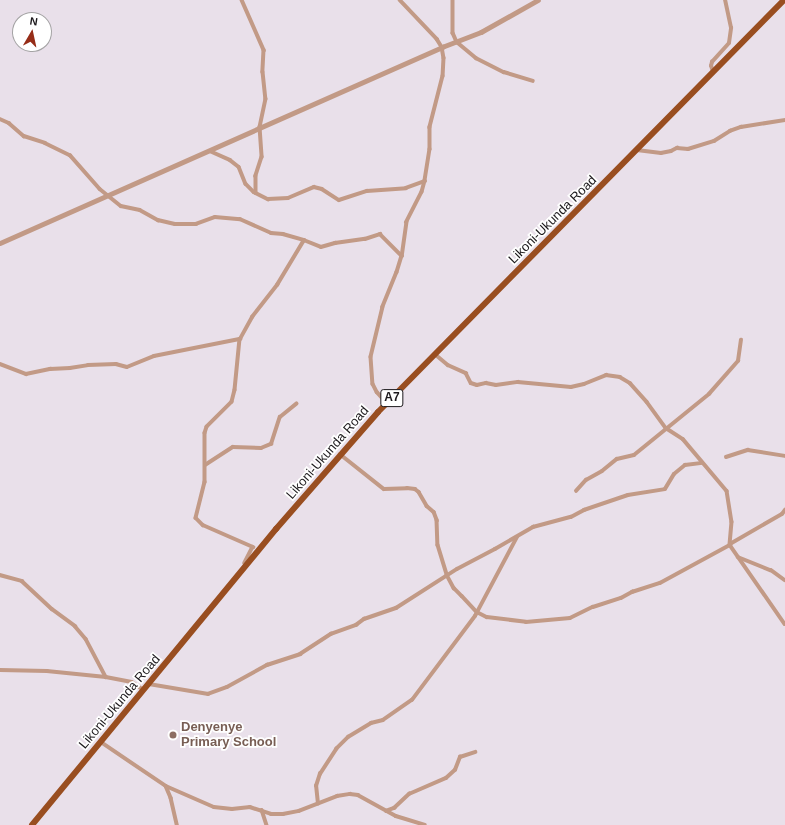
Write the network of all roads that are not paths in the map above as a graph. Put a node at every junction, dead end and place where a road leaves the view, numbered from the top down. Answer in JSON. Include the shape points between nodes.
{"nodes":[{"id":1,"x":242,"y":0,"type":"edge"},
{"id":2,"x":400,"y":0,"type":"edge"},
{"id":3,"x":453,"y":0,"type":"edge"},
{"id":4,"x":538,"y":0,"type":"edge"},
{"id":5,"x":725,"y":0,"type":"edge"},
{"id":6,"x":784,"y":0,"type":"edge"},
{"id":7,"x":457,"y":42,"type":"junction"},
{"id":8,"x":442,"y":47,"type":"junction"},
{"id":9,"x":713,"y":72,"type":"junction"},
{"id":10,"x":533,"y":82,"type":"dead end"},
{"id":11,"x":0,"y":120,"type":"edge"},
{"id":12,"x":785,"y":120,"type":"edge"},
{"id":13,"x":260,"y":127,"type":"junction"},
{"id":14,"x":637,"y":150,"type":"junction"},
{"id":15,"x":210,"y":151,"type":"junction"},
{"id":16,"x":425,"y":181,"type":"junction"},
{"id":17,"x":256,"y":193,"type":"junction"},
{"id":18,"x":108,"y":194,"type":"junction"},
{"id":19,"x":304,"y":240,"type":"junction"},
{"id":20,"x":0,"y":243,"type":"edge"},
{"id":21,"x":402,"y":256,"type":"junction"},
{"id":22,"x":240,"y":339,"type":"junction"},
{"id":23,"x":741,"y":340,"type":"dead end"},
{"id":24,"x":435,"y":354,"type":"junction"},
{"id":25,"x":0,"y":364,"type":"edge"},
{"id":26,"x":387,"y":403,"type":"junction"},
{"id":27,"x":296,"y":404,"type":"dead end"},
{"id":28,"x":666,"y":428,"type":"junction"},
{"id":29,"x":340,"y":454,"type":"junction"},
{"id":30,"x":785,"y":456,"type":"edge"},
{"id":31,"x":726,"y":458,"type":"dead end"},
{"id":32,"x":702,"y":463,"type":"junction"},
{"id":33,"x":205,"y":465,"type":"junction"},
{"id":34,"x":576,"y":491,"type":"dead end"},
{"id":35,"x":785,"y":510,"type":"edge"},
{"id":36,"x":517,"y":536,"type":"junction"},
{"id":37,"x":730,"y":544,"type":"junction"},
{"id":38,"x":737,"y":557,"type":"junction"},
{"id":39,"x":0,"y":575,"type":"edge"},
{"id":40,"x":447,"y":575,"type":"junction"},
{"id":41,"x":238,"y":578,"type":"junction"},
{"id":42,"x":785,"y":580,"type":"edge"},
{"id":43,"x":477,"y":612,"type":"junction"},
{"id":44,"x":785,"y":624,"type":"edge"},
{"id":45,"x":0,"y":670,"type":"edge"},
{"id":46,"x":106,"y":677,"type":"junction"},
{"id":47,"x":149,"y":684,"type":"junction"},
{"id":48,"x":144,"y":690,"type":"junction"},
{"id":49,"x":101,"y":742,"type":"junction"},
{"id":50,"x":475,"y":752,"type":"dead end"},
{"id":51,"x":166,"y":786,"type":"junction"},
{"id":52,"x":318,"y":804,"type":"junction"},
{"id":53,"x":262,"y":810,"type":"junction"},
{"id":54,"x":386,"y":811,"type":"junction"},
{"id":55,"x":32,"y":825,"type":"edge"},
{"id":56,"x":177,"y":825,"type":"edge"},
{"id":57,"x":267,"y":825,"type":"edge"},
{"id":58,"x":425,"y":825,"type":"edge"}],
"edges":[{"from":1,"to":13,"type":"street","via":[[264,50],[266,99]]},
{"from":2,"to":8,"type":"street","via":[[437,38]]},
{"from":3,"to":7,"type":"street","via":[[453,33]]},
{"from":4,"to":7,"type":"street","via":[[481,32]]},
{"from":5,"to":9,"type":"street","via":[[731,28],[729,43],[712,62]]},
{"from":6,"to":9,"type":"highway","name":"Likoni-Ukunda Road","number":"A7"},
{"from":7,"to":8,"type":"street"},
{"from":7,"to":10,"type":"street","via":[[476,58],[504,72]]},
{"from":8,"to":13,"type":"street"},
{"from":8,"to":16,"type":"street","via":[[443,76],[430,127],[430,149]]},
{"from":9,"to":14,"type":"highway","name":"Likoni-Ukunda Road","number":"A7"},
{"from":11,"to":18,"type":"street","via":[[9,123],[24,136],[70,155]]},
{"from":12,"to":14,"type":"street","via":[[741,127],[714,141],[688,149],[677,148],[661,153]]},
{"from":13,"to":15,"type":"street"},
{"from":13,"to":17,"type":"street","via":[[262,157],[256,176]]},
{"from":14,"to":24,"type":"highway","name":"Likoni-Ukunda Road","number":"A7"},
{"from":15,"to":17,"type":"street","via":[[239,167],[246,184]]},
{"from":15,"to":18,"type":"street"},
{"from":16,"to":17,"type":"street","via":[[406,188],[367,191],[339,200],[314,187],[288,198],[268,199]]},
{"from":16,"to":21,"type":"street","via":[[407,222]]},
{"from":18,"to":19,"type":"street","via":[[121,206],[140,210],[164,222],[190,224],[215,217],[228,217],[240,219],[271,233]]},
{"from":18,"to":20,"type":"street"},
{"from":19,"to":21,"type":"street","via":[[321,247],[380,234]]},
{"from":19,"to":22,"type":"street","via":[[277,285],[252,316]]},
{"from":21,"to":26,"type":"street","via":[[383,307],[370,357],[373,384]]},
{"from":22,"to":25,"type":"street","via":[[154,356],[127,367],[116,364],[88,365],[26,374]]},
{"from":22,"to":33,"type":"street","via":[[232,402],[207,427]]},
{"from":23,"to":28,"type":"street","via":[[738,361],[730,372],[709,394]]},
{"from":24,"to":26,"type":"highway","name":"Likoni-Ukunda Road","number":"A7"},
{"from":24,"to":28,"type":"street","via":[[448,365],[466,373],[471,383],[477,385],[518,382],[571,387],[606,374],[620,377],[630,383]]},
{"from":26,"to":29,"type":"highway","name":"Likoni-Ukunda Road","number":"A7"},
{"from":27,"to":33,"type":"street","via":[[280,417],[270,444],[262,448],[233,447]]},
{"from":28,"to":32,"type":"street","via":[[683,439]]},
{"from":28,"to":34,"type":"street","via":[[634,455],[617,459],[586,480]]},
{"from":29,"to":40,"type":"street","via":[[384,489],[407,488],[419,492],[437,520],[438,545]]},
{"from":29,"to":41,"type":"highway","name":"Likoni-Ukunda Road","number":"A7"},
{"from":30,"to":31,"type":"street","via":[[748,450]]},
{"from":32,"to":36,"type":"street","via":[[685,465],[674,474],[665,490],[628,495],[571,517],[533,527]]},
{"from":32,"to":37,"type":"street","via":[[727,491],[732,522]]},
{"from":33,"to":41,"type":"street","via":[[205,482],[196,518],[202,525],[254,547]]},
{"from":35,"to":37,"type":"street","via":[[776,518]]},
{"from":36,"to":40,"type":"street"},
{"from":36,"to":43,"type":"street"},
{"from":37,"to":38,"type":"street"},
{"from":37,"to":43,"type":"street","via":[[660,583],[570,618],[526,622],[487,617]]},
{"from":38,"to":42,"type":"street","via":[[771,570]]},
{"from":38,"to":44,"type":"street"},
{"from":39,"to":46,"type":"street","via":[[22,581],[75,626],[86,639]]},
{"from":40,"to":43,"type":"street","via":[[454,588]]},
{"from":40,"to":47,"type":"street","via":[[396,608],[331,634],[300,654],[267,665],[227,687],[208,694]]},
{"from":41,"to":47,"type":"highway","name":"Likoni-Ukunda Road","number":"A7"},
{"from":43,"to":52,"type":"street","via":[[412,700],[383,720],[371,723],[348,736],[336,749],[320,774],[316,786]]},
{"from":45,"to":46,"type":"street","via":[[47,671]]},
{"from":46,"to":48,"type":"street","via":[[132,682]]},
{"from":47,"to":48,"type":"highway","name":"Likoni-Ukunda Road","number":"A7"},
{"from":48,"to":49,"type":"highway","name":"Likoni-Ukunda Road","number":"A7"},
{"from":49,"to":51,"type":"street"},
{"from":49,"to":55,"type":"highway","name":"Likoni-Ukunda Road","number":"A7"},
{"from":50,"to":54,"type":"street","via":[[460,757],[455,770],[446,778],[409,794],[394,808]]},
{"from":51,"to":53,"type":"street","via":[[214,807],[232,810],[250,807]]},
{"from":51,"to":56,"type":"street"},
{"from":52,"to":53,"type":"street","via":[[283,814],[271,814]]},
{"from":52,"to":54,"type":"street","via":[[350,794],[358,795]]},
{"from":53,"to":57,"type":"street"},
{"from":54,"to":58,"type":"street"}]}
